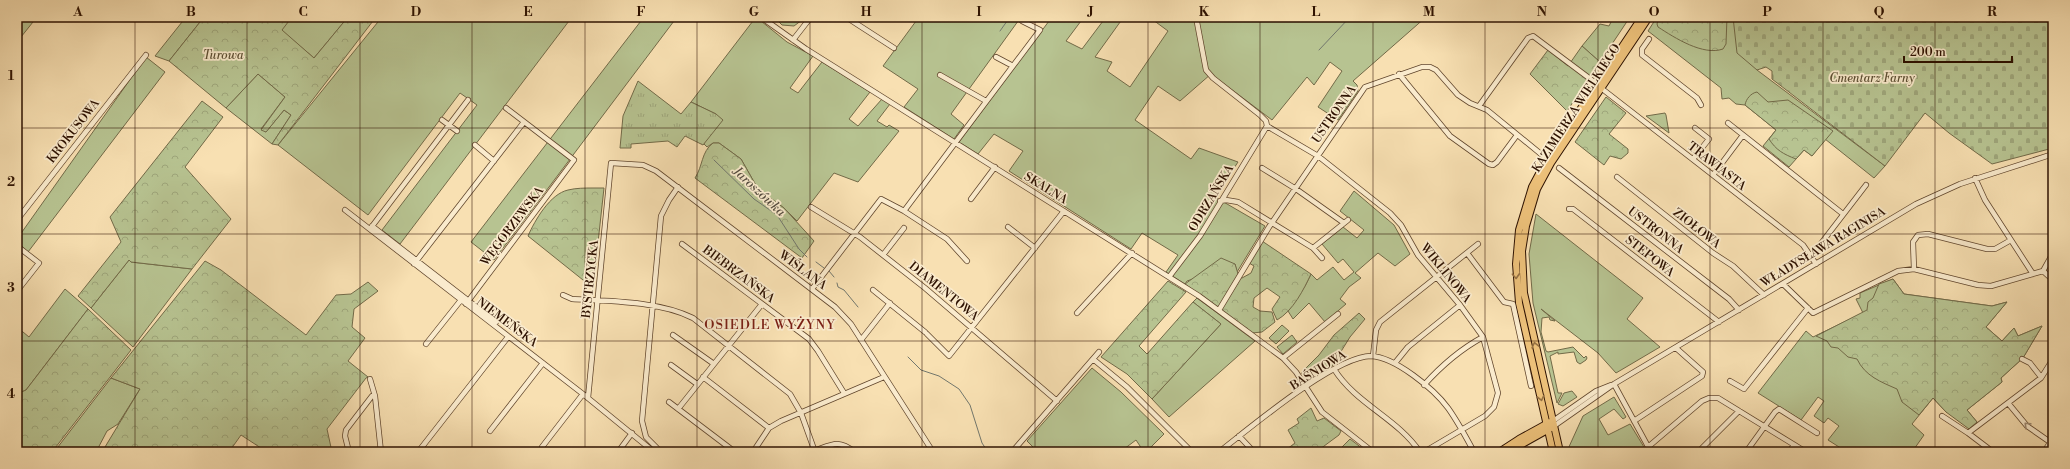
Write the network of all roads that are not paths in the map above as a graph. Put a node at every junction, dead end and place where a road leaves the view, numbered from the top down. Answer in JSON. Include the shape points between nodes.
{"nodes":[{"id":1,"x":761,"y":17,"type":"edge"},
{"id":2,"x":811,"y":17,"type":"edge"},
{"id":3,"x":846,"y":17,"type":"edge"},
{"id":4,"x":1196,"y":17,"type":"edge"},
{"id":5,"x":1642,"y":17,"type":"edge"},
{"id":6,"x":1649,"y":17,"type":"edge"},
{"id":7,"x":1022,"y":21,"type":"dead end"},
{"id":8,"x":1649,"y":39,"type":"dead end"},
{"id":9,"x":793,"y":40,"type":"junction"},
{"id":10,"x":894,"y":48,"type":"dead end"},
{"id":11,"x":1624,"y":48,"type":"junction"},
{"id":12,"x":146,"y":55,"type":"dead end"},
{"id":13,"x":996,"y":56,"type":"dead end"},
{"id":14,"x":1013,"y":66,"type":"junction"},
{"id":15,"x":1399,"y":74,"type":"junction"},
{"id":16,"x":940,"y":75,"type":"dead end"},
{"id":17,"x":1599,"y":86,"type":"junction"},
{"id":18,"x":468,"y":100,"type":"dead end"},
{"id":19,"x":986,"y":101,"type":"junction"},
{"id":20,"x":1701,"y":104,"type":"dead end"},
{"id":21,"x":1479,"y":106,"type":"junction"},
{"id":22,"x":506,"y":108,"type":"dead end"},
{"id":23,"x":442,"y":120,"type":"dead end"},
{"id":24,"x":524,"y":122,"type":"junction"},
{"id":25,"x":1728,"y":123,"type":"dead end"},
{"id":26,"x":449,"y":125,"type":"junction"},
{"id":27,"x":1267,"y":126,"type":"junction"},
{"id":28,"x":1695,"y":128,"type":"dead end"},
{"id":29,"x":457,"y":131,"type":"dead end"},
{"id":30,"x":1517,"y":135,"type":"junction"},
{"id":31,"x":1743,"y":135,"type":"junction"},
{"id":32,"x":955,"y":141,"type":"junction"},
{"id":33,"x":475,"y":146,"type":"dead end"},
{"id":34,"x":2053,"y":154,"type":"edge"},
{"id":35,"x":1318,"y":156,"type":"junction"},
{"id":36,"x":1547,"y":158,"type":"junction"},
{"id":37,"x":1693,"y":159,"type":"junction"},
{"id":38,"x":494,"y":161,"type":"junction"},
{"id":39,"x":611,"y":162,"type":"joint"},
{"id":40,"x":995,"y":167,"type":"junction"},
{"id":41,"x":1262,"y":168,"type":"dead end"},
{"id":42,"x":1559,"y":168,"type":"dead end"},
{"id":43,"x":1713,"y":175,"type":"junction"},
{"id":44,"x":1617,"y":177,"type":"dead end"},
{"id":45,"x":1975,"y":178,"type":"junction"},
{"id":46,"x":1866,"y":185,"type":"dead end"},
{"id":47,"x":678,"y":187,"type":"junction"},
{"id":48,"x":1296,"y":189,"type":"junction"},
{"id":49,"x":971,"y":199,"type":"dead end"},
{"id":50,"x":1220,"y":201,"type":"junction"},
{"id":51,"x":811,"y":207,"type":"dead end"},
{"id":52,"x":1569,"y":208,"type":"dead end"},
{"id":53,"x":345,"y":210,"type":"dead end"},
{"id":54,"x":904,"y":211,"type":"junction"},
{"id":55,"x":1064,"y":211,"type":"junction"},
{"id":56,"x":1843,"y":214,"type":"junction"},
{"id":57,"x":17,"y":220,"type":"edge"},
{"id":58,"x":1273,"y":224,"type":"junction"},
{"id":59,"x":1008,"y":227,"type":"dead end"},
{"id":60,"x":371,"y":228,"type":"junction"},
{"id":61,"x":904,"y":228,"type":"dead end"},
{"id":62,"x":854,"y":233,"type":"junction"},
{"id":63,"x":2011,"y":240,"type":"junction"},
{"id":64,"x":682,"y":244,"type":"dead end"},
{"id":65,"x":1478,"y":244,"type":"dead end"},
{"id":66,"x":17,"y":246,"type":"edge"},
{"id":67,"x":1035,"y":248,"type":"junction"},
{"id":68,"x":1313,"y":248,"type":"junction"},
{"id":69,"x":1132,"y":253,"type":"junction"},
{"id":70,"x":1467,"y":253,"type":"junction"},
{"id":71,"x":2053,"y":253,"type":"edge"},
{"id":72,"x":883,"y":255,"type":"junction"},
{"id":73,"x":1811,"y":255,"type":"junction"},
{"id":74,"x":1322,"y":258,"type":"dead end"},
{"id":75,"x":967,"y":261,"type":"dead end"},
{"id":76,"x":415,"y":262,"type":"junction"},
{"id":77,"x":1816,"y":264,"type":"junction"},
{"id":78,"x":1914,"y":269,"type":"junction"},
{"id":79,"x":2043,"y":270,"type":"junction"},
{"id":80,"x":2033,"y":274,"type":"junction"},
{"id":81,"x":1169,"y":277,"type":"junction"},
{"id":82,"x":1437,"y":278,"type":"junction"},
{"id":83,"x":2053,"y":280,"type":"edge"},
{"id":84,"x":1783,"y":284,"type":"junction"},
{"id":85,"x":812,"y":289,"type":"junction"},
{"id":86,"x":873,"y":290,"type":"dead end"},
{"id":87,"x":17,"y":291,"type":"edge"},
{"id":88,"x":563,"y":295,"type":"dead end"},
{"id":89,"x":1764,"y":295,"type":"junction"},
{"id":90,"x":460,"y":300,"type":"junction"},
{"id":91,"x":598,"y":301,"type":"junction"},
{"id":92,"x":467,"y":302,"type":"junction"},
{"id":93,"x":890,"y":303,"type":"junction"},
{"id":94,"x":762,"y":304,"type":"junction"},
{"id":95,"x":1460,"y":305,"type":"junction"},
{"id":96,"x":653,"y":306,"type":"junction"},
{"id":97,"x":1808,"y":308,"type":"junction"},
{"id":98,"x":1219,"y":310,"type":"junction"},
{"id":99,"x":1739,"y":310,"type":"junction"},
{"id":100,"x":1077,"y":313,"type":"dead end"},
{"id":101,"x":1338,"y":314,"type":"dead end"},
{"id":102,"x":496,"y":322,"type":"dead end"},
{"id":103,"x":1719,"y":322,"type":"junction"},
{"id":104,"x":973,"y":327,"type":"junction"},
{"id":105,"x":673,"y":335,"type":"dead end"},
{"id":106,"x":508,"y":337,"type":"junction"},
{"id":107,"x":1483,"y":337,"type":"junction"},
{"id":108,"x":861,"y":340,"type":"junction"},
{"id":109,"x":426,"y":344,"type":"dead end"},
{"id":110,"x":729,"y":345,"type":"junction"},
{"id":111,"x":1676,"y":348,"type":"junction"},
{"id":112,"x":1099,"y":352,"type":"dead end"},
{"id":113,"x":1372,"y":356,"type":"junction"},
{"id":114,"x":1283,"y":358,"type":"junction"},
{"id":115,"x":2022,"y":359,"type":"dead end"},
{"id":116,"x":2053,"y":359,"type":"edge"},
{"id":117,"x":1093,"y":360,"type":"junction"},
{"id":118,"x":543,"y":363,"type":"junction"},
{"id":119,"x":1396,"y":363,"type":"junction"},
{"id":120,"x":714,"y":364,"type":"junction"},
{"id":121,"x":671,"y":365,"type":"dead end"},
{"id":122,"x":1334,"y":369,"type":"junction"},
{"id":123,"x":703,"y":377,"type":"junction"},
{"id":124,"x":884,"y":377,"type":"junction"},
{"id":125,"x":2041,"y":378,"type":"junction"},
{"id":126,"x":370,"y":379,"type":"dead end"},
{"id":127,"x":1730,"y":381,"type":"dead end"},
{"id":128,"x":697,"y":384,"type":"junction"},
{"id":129,"x":1538,"y":384,"type":"junction"},
{"id":130,"x":1614,"y":384,"type":"junction"},
{"id":131,"x":1424,"y":385,"type":"junction"},
{"id":132,"x":1306,"y":387,"type":"junction"},
{"id":133,"x":844,"y":393,"type":"junction"},
{"id":134,"x":583,"y":394,"type":"junction"},
{"id":135,"x":375,"y":396,"type":"junction"},
{"id":136,"x":588,"y":398,"type":"junction"},
{"id":137,"x":1057,"y":400,"type":"junction"},
{"id":138,"x":669,"y":402,"type":"dead end"},
{"id":139,"x":2008,"y":403,"type":"junction"},
{"id":140,"x":678,"y":408,"type":"junction"},
{"id":141,"x":1739,"y":411,"type":"junction"},
{"id":142,"x":801,"y":413,"type":"junction"},
{"id":143,"x":1942,"y":416,"type":"dead end"},
{"id":144,"x":1634,"y":421,"type":"junction"},
{"id":145,"x":1553,"y":424,"type":"junction"},
{"id":146,"x":1547,"y":427,"type":"junction"},
{"id":147,"x":1766,"y":427,"type":"junction"},
{"id":148,"x":769,"y":428,"type":"junction"},
{"id":149,"x":1462,"y":430,"type":"junction"},
{"id":150,"x":490,"y":431,"type":"dead end"},
{"id":151,"x":1968,"y":432,"type":"junction"},
{"id":152,"x":632,"y":433,"type":"junction"},
{"id":153,"x":1817,"y":433,"type":"dead end"},
{"id":154,"x":1239,"y":436,"type":"junction"},
{"id":155,"x":2052,"y":440,"type":"edge"},
{"id":156,"x":1794,"y":445,"type":"junction"},
{"id":157,"x":542,"y":447,"type":"dead end"},
{"id":158,"x":1650,"y":450,"type":"edge"},
{"id":159,"x":815,"y":451,"type":"edge"},
{"id":160,"x":349,"y":452,"type":"edge"},
{"id":161,"x":381,"y":452,"type":"edge"},
{"id":162,"x":418,"y":452,"type":"edge"},
{"id":163,"x":618,"y":452,"type":"edge"},
{"id":164,"x":654,"y":452,"type":"edge"},
{"id":165,"x":661,"y":452,"type":"edge"},
{"id":166,"x":735,"y":452,"type":"edge"},
{"id":167,"x":753,"y":452,"type":"edge"},
{"id":168,"x":855,"y":452,"type":"edge"},
{"id":169,"x":933,"y":452,"type":"edge"},
{"id":170,"x":1012,"y":452,"type":"edge"},
{"id":171,"x":1192,"y":452,"type":"edge"},
{"id":172,"x":1219,"y":452,"type":"edge"},
{"id":173,"x":1254,"y":452,"type":"edge"},
{"id":174,"x":1373,"y":452,"type":"edge"},
{"id":175,"x":1420,"y":452,"type":"edge"},
{"id":176,"x":1424,"y":452,"type":"edge"},
{"id":177,"x":1474,"y":452,"type":"edge"},
{"id":178,"x":1499,"y":452,"type":"edge"},
{"id":179,"x":1508,"y":452,"type":"edge"},
{"id":180,"x":1553,"y":452,"type":"edge"},
{"id":181,"x":1560,"y":452,"type":"edge"},
{"id":182,"x":1698,"y":452,"type":"edge"},
{"id":183,"x":1746,"y":452,"type":"edge"},
{"id":184,"x":1789,"y":452,"type":"edge"},
{"id":185,"x":1806,"y":452,"type":"edge"},
{"id":186,"x":1993,"y":452,"type":"edge"},
{"id":187,"x":2044,"y":452,"type":"edge"}],
"edges":[{"from":1,"to":9,"type":"street","name":"SKALNA"},
{"from":2,"to":9,"type":"street"},
{"from":3,"to":10,"type":"street"},
{"from":4,"to":27,"type":"street","via":[[1206,70],[1260,115]]},
{"from":5,"to":11,"type":"main road","name":"KAZIMIERZA WIELKIEGO"},
{"from":6,"to":11,"type":"main road","name":"KAZIMIERZA WIELKIEGO"},
{"from":7,"to":14,"type":"street","via":[[1040,30]]},
{"from":8,"to":20,"type":"street","via":[[1642,49],[1642,55],[1697,98]]},
{"from":9,"to":32,"type":"street","name":"SKALNA"},
{"from":11,"to":17,"type":"main road","name":"KAZIMIERZA WIELKIEGO"},
{"from":12,"to":57,"type":"street","name":"KROKUSOWA"},
{"from":13,"to":14,"type":"street"},
{"from":14,"to":19,"type":"street"},
{"from":15,"to":21,"type":"street","name":"USTRONNA","via":[[1422,67],[1434,68],[1458,95]]},
{"from":15,"to":30,"type":"street","via":[[1450,136],[1489,164],[1497,162]]},
{"from":15,"to":35,"type":"street","name":"USTRONNA","via":[[1365,87]]},
{"from":16,"to":19,"type":"street"},
{"from":17,"to":21,"type":"street","name":"TRAWIASTA","via":[[1533,36],[1528,38]]},
{"from":17,"to":36,"type":"main road","name":"KAZIMIERZA WIELKIEGO"},
{"from":17,"to":37,"type":"street","name":"TRAWIASTA"},
{"from":129,"to":17,"type":"main road","name":"KAZIMIERZA WIELKIEGO","one_way":true,"via":[[1524,293],[1522,251],[1526,226],[1535,194],[1548,169]]},
{"from":18,"to":26,"type":"street"},
{"from":19,"to":32,"type":"street"},
{"from":21,"to":30,"type":"street","name":"USTRONNA"},
{"from":22,"to":24,"type":"street"},
{"from":23,"to":26,"type":"street"},
{"from":24,"to":38,"type":"street"},
{"from":24,"to":92,"type":"street","name":"WĘGORZEWSKA","via":[[574,160]]},
{"from":25,"to":31,"type":"street"},
{"from":26,"to":29,"type":"street"},
{"from":26,"to":60,"type":"street"},
{"from":27,"to":35,"type":"street","name":"WIKLINOWA"},
{"from":27,"to":50,"type":"street","name":"ODRZAŃSKA"},
{"from":28,"to":37,"type":"street","via":[[1709,139]]},
{"from":30,"to":36,"type":"street","name":"USTRONNA"},
{"from":31,"to":43,"type":"street"},
{"from":31,"to":56,"type":"street"},
{"from":32,"to":40,"type":"street","name":"SKALNA"},
{"from":32,"to":54,"type":"street"},
{"from":33,"to":38,"type":"street"},
{"from":34,"to":45,"type":"street","name":"WŁADYSŁAWA RAGINISA"},
{"from":35,"to":48,"type":"street","name":"USTRONNA"},
{"from":35,"to":82,"type":"street","name":"WIKLINOWA","via":[[1396,219],[1418,255]]},
{"from":36,"to":129,"type":"main road","name":"KAZIMIERZA WIELKIEGO","one_way":true,"via":[[1532,187],[1524,211],[1519,230],[1516,264],[1519,303]]},
{"from":37,"to":43,"type":"street","name":"TRAWIASTA"},
{"from":38,"to":76,"type":"street"},
{"from":39,"to":47,"type":"street","name":"WIŚLANA","via":[[646,166]]},
{"from":39,"to":91,"type":"street","name":"BYSTRZYCKA"},
{"from":40,"to":49,"type":"street"},
{"from":40,"to":55,"type":"street","name":"SKALNA"},
{"from":41,"to":48,"type":"street"},
{"from":42,"to":99,"type":"street","name":"USTRONNA","via":[[1729,299]]},
{"from":43,"to":73,"type":"street","name":"TRAWIASTA","via":[[1803,245]]},
{"from":44,"to":89,"type":"street","name":"ZIOŁOWA","via":[[1733,266]]},
{"from":45,"to":63,"type":"street","via":[[1985,200]]},
{"from":45,"to":77,"type":"street","name":"WŁADYSŁAWA RAGINISA","via":[[1916,204]]},
{"from":46,"to":56,"type":"street"},
{"from":47,"to":85,"type":"street","name":"WIŚLANA"},
{"from":47,"to":96,"type":"street","via":[[661,216]]},
{"from":48,"to":58,"type":"street","name":"USTRONNA"},
{"from":48,"to":68,"type":"street","via":[[1346,221]]},
{"from":50,"to":58,"type":"street","via":[[1236,201]]},
{"from":50,"to":81,"type":"street","name":"ODRZAŃSKA","via":[[1190,251]]},
{"from":51,"to":62,"type":"street","name":"DIAMENTOWA"},
{"from":52,"to":103,"type":"street","name":"STEPOWA"},
{"from":53,"to":60,"type":"street","name":"NIEMEŃSKA"},
{"from":54,"to":62,"type":"street","via":[[884,199],[879,200]]},
{"from":54,"to":75,"type":"street","via":[[947,239]]},
{"from":55,"to":67,"type":"street"},
{"from":55,"to":69,"type":"street","name":"SKALNA"},
{"from":56,"to":73,"type":"street"},
{"from":58,"to":68,"type":"street"},
{"from":58,"to":98,"type":"street","name":"USTRONNA"},
{"from":59,"to":67,"type":"street"},
{"from":60,"to":76,"type":"street","name":"NIEMEŃSKA"},
{"from":61,"to":72,"type":"street"},
{"from":62,"to":72,"type":"street","name":"DIAMENTOWA"},
{"from":62,"to":85,"type":"street"},
{"from":63,"to":78,"type":"street","via":[[1987,249],[1928,234],[1918,235],[1914,242]]},
{"from":63,"to":80,"type":"street"},
{"from":64,"to":94,"type":"street","name":"BIEBRZAŃSKA"},
{"from":65,"to":70,"type":"street"},
{"from":66,"to":87,"type":"street","via":[[39,263]]},
{"from":67,"to":104,"type":"street"},
{"from":68,"to":74,"type":"street"},
{"from":69,"to":81,"type":"street","name":"SKALNA"},
{"from":69,"to":100,"type":"street"},
{"from":70,"to":82,"type":"street"},
{"from":70,"to":129,"type":"street","via":[[1504,302],[1513,304]]},
{"from":71,"to":79,"type":"street"},
{"from":72,"to":104,"type":"street","name":"DIAMENTOWA"},
{"from":73,"to":77,"type":"street","name":"TRAWIASTA"},
{"from":76,"to":90,"type":"street","name":"NIEMEŃSKA"},
{"from":76,"to":92,"type":"street"},
{"from":77,"to":84,"type":"street","name":"WŁADYSŁAWA RAGINISA"},
{"from":78,"to":80,"type":"street","via":[[1978,285],[2001,284]]},
{"from":78,"to":97,"type":"street","via":[[1898,271],[1813,313]]},
{"from":79,"to":80,"type":"street"},
{"from":79,"to":83,"type":"street"},
{"from":81,"to":98,"type":"street","name":"SKALNA"},
{"from":82,"to":95,"type":"street","name":"WIKLINOWA"},
{"from":82,"to":113,"type":"street","via":[[1380,322],[1376,330]]},
{"from":84,"to":89,"type":"street","name":"WŁADYSŁAWA RAGINISA"},
{"from":84,"to":97,"type":"street"},
{"from":85,"to":108,"type":"street","name":"WIŚLANA","via":[[846,317]]},
{"from":86,"to":93,"type":"street"},
{"from":88,"to":91,"type":"street","via":[[572,299]]},
{"from":89,"to":99,"type":"street","name":"WŁADYSŁAWA RAGINISA"},
{"from":90,"to":92,"type":"street","name":"NIEMEŃSKA"},
{"from":90,"to":109,"type":"street"},
{"from":91,"to":96,"type":"street"},
{"from":91,"to":136,"type":"street","name":"BYSTRZYCKA"},
{"from":92,"to":102,"type":"street"},
{"from":92,"to":106,"type":"street","name":"NIEMEŃSKA"},
{"from":93,"to":104,"type":"street","via":[[950,356]]},
{"from":93,"to":108,"type":"street"},
{"from":94,"to":110,"type":"street"},
{"from":94,"to":133,"type":"street","name":"BIEBRZAŃSKA","via":[[809,340]]},
{"from":95,"to":107,"type":"street","name":"WIKLINOWA"},
{"from":95,"to":119,"type":"street","via":[[1408,347]]},
{"from":96,"to":110,"type":"street","via":[[689,316]]},
{"from":96,"to":165,"type":"street","via":[[642,424],[646,437]]},
{"from":97,"to":127,"type":"street","via":[[1744,389]]},
{"from":98,"to":114,"type":"street","name":"SKALNA"},
{"from":99,"to":103,"type":"street","name":"WŁADYSŁAWA RAGINISA"},
{"from":101,"to":114,"type":"street"},
{"from":103,"to":111,"type":"street","name":"WŁADYSŁAWA RAGINISA"},
{"from":104,"to":137,"type":"street","name":"DIAMENTOWA"},
{"from":105,"to":120,"type":"street"},
{"from":106,"to":118,"type":"street","name":"NIEMEŃSKA"},
{"from":106,"to":162,"type":"street"},
{"from":107,"to":131,"type":"street","via":[[1456,353]]},
{"from":107,"to":149,"type":"street","name":"WIKLINOWA","via":[[1498,393],[1497,402],[1490,413]]},
{"from":108,"to":124,"type":"street","name":"WIŚLANA"},
{"from":110,"to":120,"type":"street"},
{"from":110,"to":142,"type":"street","via":[[782,386]]},
{"from":111,"to":130,"type":"street","name":"WŁADYSŁAWA RAGINISA"},
{"from":111,"to":144,"type":"street","via":[[1703,372],[1702,376]]},
{"from":112,"to":117,"type":"street"},
{"from":113,"to":119,"type":"street","name":"BAŚNIOWA"},
{"from":113,"to":122,"type":"street","name":"BAŚNIOWA","via":[[1349,360]]},
{"from":114,"to":132,"type":"street","name":"SKALNA"},
{"from":115,"to":125,"type":"street","via":[[2030,363]]},
{"from":116,"to":125,"type":"street"},
{"from":117,"to":137,"type":"street"},
{"from":117,"to":171,"type":"street","via":[[1127,387]]},
{"from":118,"to":134,"type":"street","name":"NIEMEŃSKA"},
{"from":118,"to":150,"type":"street"},
{"from":119,"to":131,"type":"street","name":"BAŚNIOWA"},
{"from":120,"to":123,"type":"street"},
{"from":121,"to":128,"type":"street"},
{"from":122,"to":132,"type":"street","name":"BAŚNIOWA"},
{"from":122,"to":175,"type":"street","via":[[1350,391],[1404,432]]},
{"from":123,"to":128,"type":"street"},
{"from":123,"to":148,"type":"street"},
{"from":124,"to":133,"type":"street"},
{"from":124,"to":169,"type":"street","name":"WIŚLANA"},
{"from":125,"to":139,"type":"street"},
{"from":126,"to":135,"type":"street"},
{"from":128,"to":140,"type":"street"},
{"from":129,"to":145,"type":"main road","name":"KAZIMIERZA WIELKIEGO"},
{"from":129,"to":146,"type":"main road","name":"KAZIMIERZA WIELKIEGO","one_way":true},
{"from":130,"to":144,"type":"street"},
{"from":130,"to":145,"type":"street","name":"WŁADYSŁAWA RAGINISA"},
{"from":131,"to":149,"type":"street","name":"BAŚNIOWA","via":[[1447,407]]},
{"from":132,"to":154,"type":"street","name":"BAŚNIOWA"},
{"from":132,"to":174,"type":"street","name":"SKALNA","via":[[1328,417]]},
{"from":133,"to":142,"type":"street"},
{"from":134,"to":136,"type":"street","name":"NIEMEŃSKA"},
{"from":134,"to":157,"type":"street"},
{"from":135,"to":160,"type":"street","via":[[372,396],[346,430]]},
{"from":135,"to":161,"type":"street"},
{"from":136,"to":152,"type":"street","name":"NIEMEŃSKA"},
{"from":137,"to":170,"type":"street"},
{"from":138,"to":140,"type":"street"},
{"from":139,"to":151,"type":"street"},
{"from":155,"to":139,"type":"street","one_way":true,"via":[[2027,426]]},
{"from":140,"to":166,"type":"street"},
{"from":141,"to":147,"type":"street"},
{"from":141,"to":158,"type":"street","via":[[1718,398],[1702,401]]},
{"from":141,"to":182,"type":"street"},
{"from":142,"to":148,"type":"street"},
{"from":142,"to":159,"type":"street"},
{"from":143,"to":151,"type":"street"},
{"from":144,"to":158,"type":"street"},
{"from":145,"to":146,"type":"main road","name":"WŁADYSŁAWA RAGINISA"},
{"from":145,"to":181,"type":"main road","name":"KAZIMIERZA WIELKIEGO"},
{"from":146,"to":178,"type":"main road","name":"WŁADYSŁAWA RAGINISA"},
{"from":146,"to":179,"type":"main road","name":"WŁADYSŁAWA RAGINISA"},
{"from":146,"to":180,"type":"main road","name":"KAZIMIERZA WIELKIEGO"},
{"from":147,"to":153,"type":"street","via":[[1779,409]]},
{"from":147,"to":156,"type":"street"},
{"from":147,"to":183,"type":"street"},
{"from":148,"to":167,"type":"street"},
{"from":149,"to":176,"type":"street","name":"WIKLINOWA"},
{"from":149,"to":177,"type":"street","name":"BAŚNIOWA"},
{"from":151,"to":186,"type":"street"},
{"from":152,"to":163,"type":"street"},
{"from":152,"to":164,"type":"street","name":"NIEMEŃSKA"},
{"from":154,"to":172,"type":"street","name":"BAŚNIOWA"},
{"from":154,"to":173,"type":"street"},
{"from":155,"to":187,"type":"street"},
{"from":156,"to":184,"type":"street"},
{"from":156,"to":185,"type":"street"},
{"from":159,"to":168,"type":"street","via":[[838,443]]}]}
